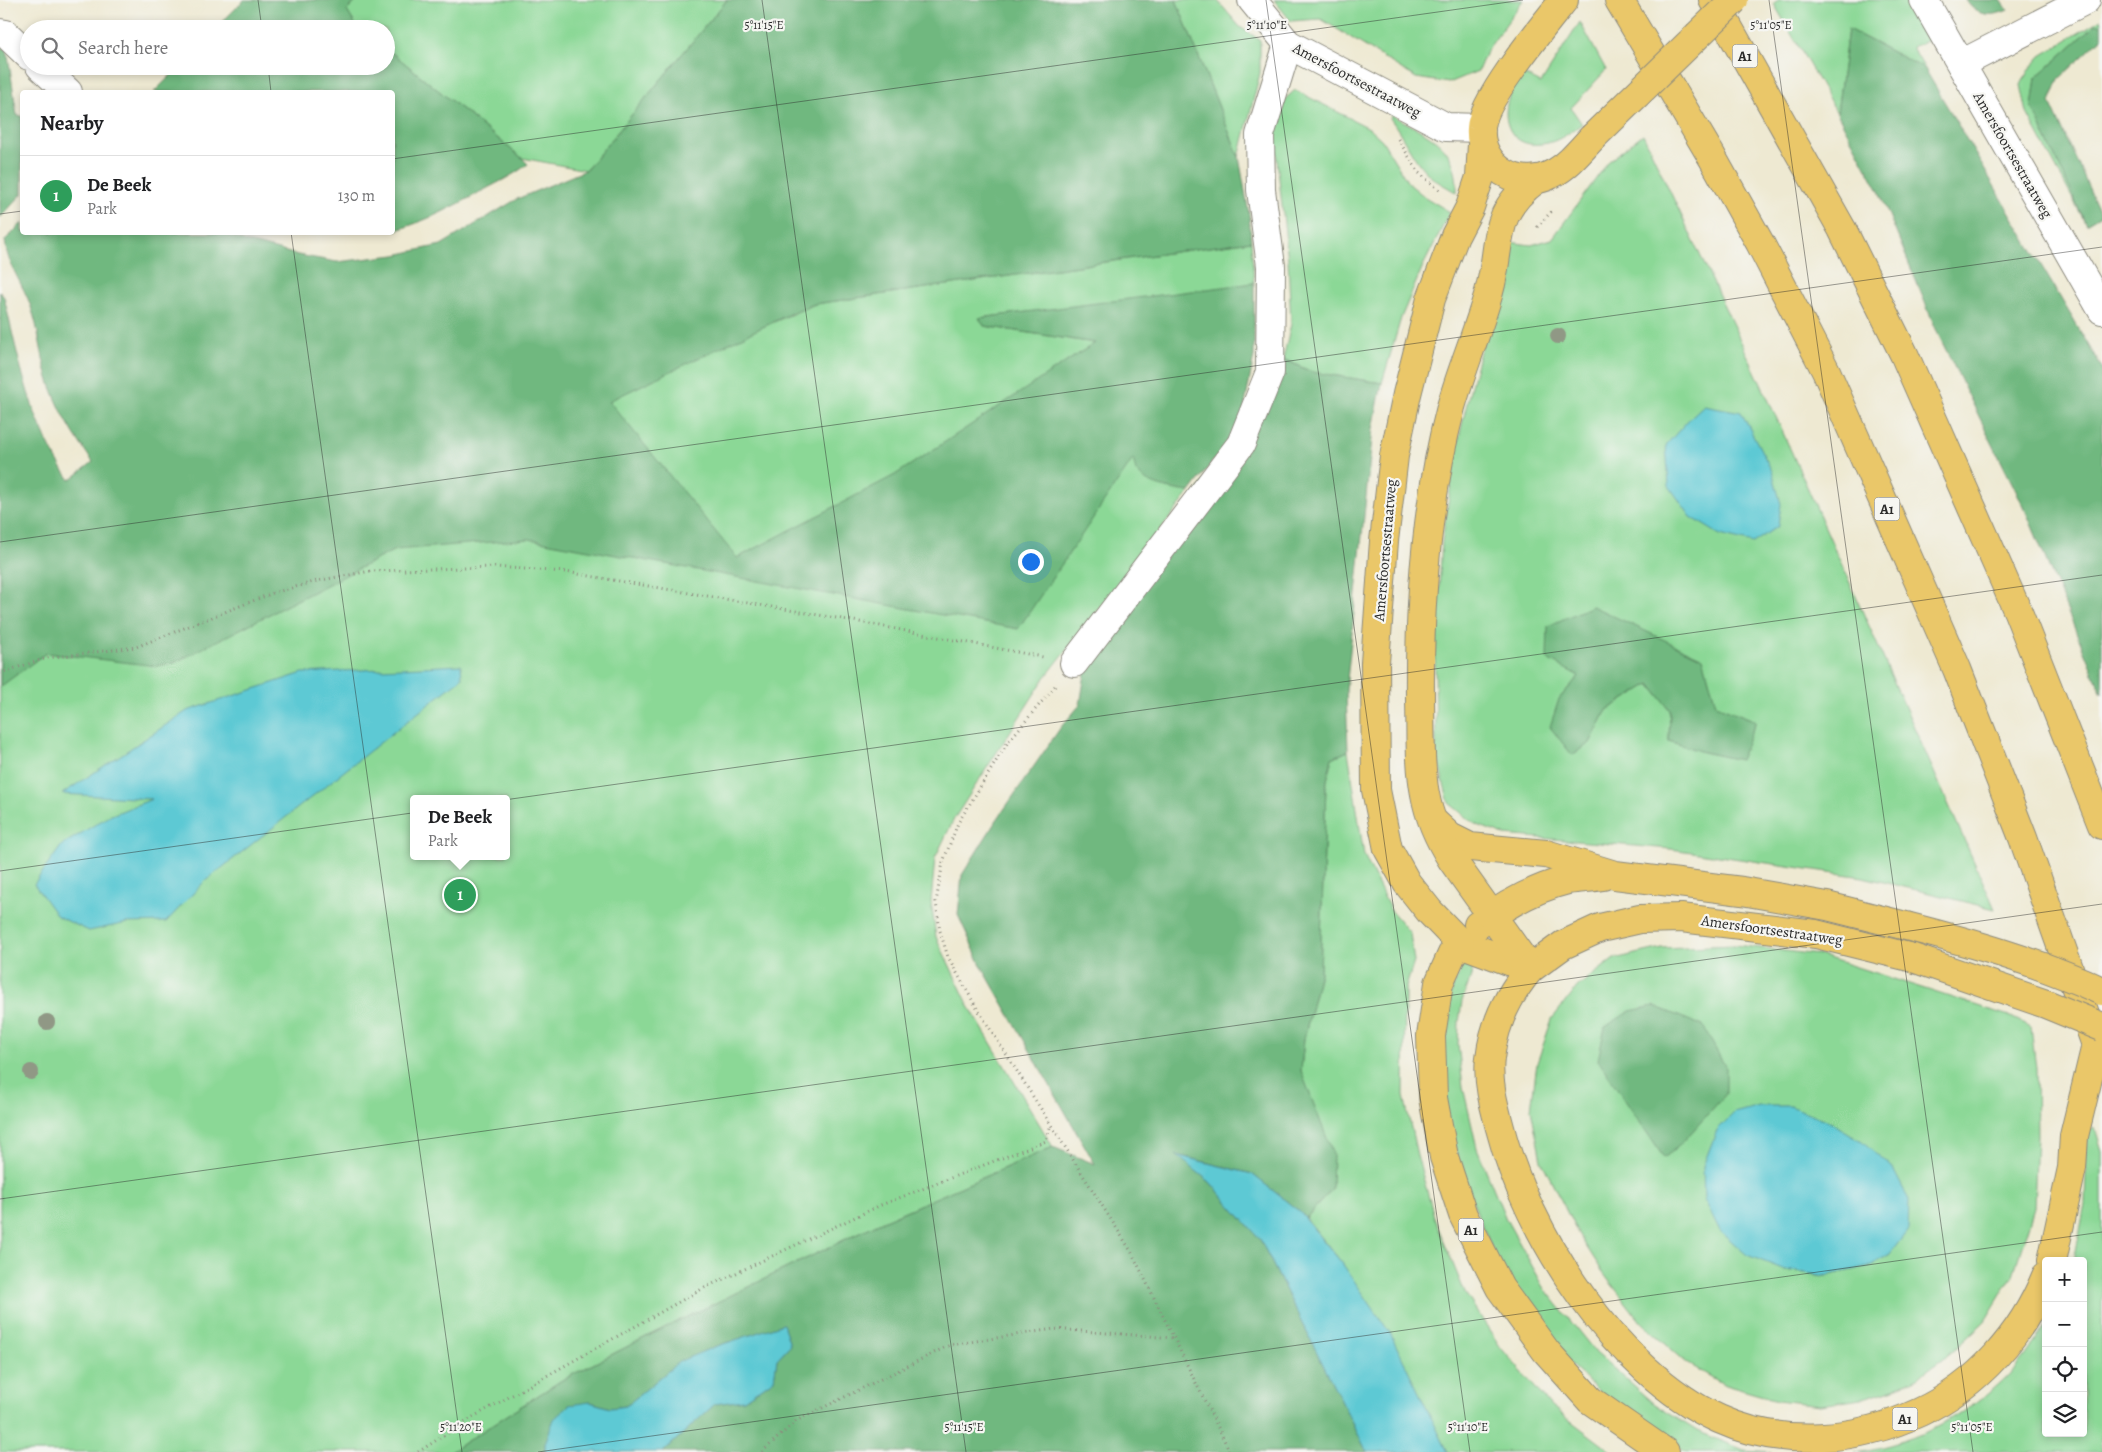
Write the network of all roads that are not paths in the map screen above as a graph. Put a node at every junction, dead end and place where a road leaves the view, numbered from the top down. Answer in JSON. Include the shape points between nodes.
{"nodes":[{"id":1,"x":1252,"y":0,"type":"edge"},
{"id":2,"x":1564,"y":0,"type":"edge"},
{"id":3,"x":1619,"y":0,"type":"edge"},
{"id":4,"x":1713,"y":0,"type":"edge"},
{"id":5,"x":1734,"y":0,"type":"edge"},
{"id":6,"x":1924,"y":0,"type":"edge"},
{"id":7,"x":2086,"y":0,"type":"edge"},
{"id":8,"x":0,"y":33,"type":"edge"},
{"id":9,"x":1288,"y":44,"type":"junction"},
{"id":10,"x":20,"y":47,"type":"edge"},
{"id":11,"x":1961,"y":64,"type":"junction"},
{"id":12,"x":50,"y":75,"type":"edge"},
{"id":13,"x":66,"y":90,"type":"edge"},
{"id":14,"x":1481,"y":136,"type":"junction"},
{"id":15,"x":1537,"y":179,"type":"junction"},
{"id":16,"x":2102,"y":310,"type":"edge"},
{"id":17,"x":1074,"y":663,"type":"road end"},
{"id":18,"x":1433,"y":822,"type":"junction"},
{"id":19,"x":2102,"y":825,"type":"edge"},
{"id":20,"x":1615,"y":875,"type":"junction"},
{"id":21,"x":1492,"y":915,"type":"junction"},
{"id":22,"x":1460,"y":942,"type":"junction"},
{"id":23,"x":1530,"y":969,"type":"junction"},
{"id":24,"x":2102,"y":991,"type":"edge"},
{"id":25,"x":2100,"y":1045,"type":"edge"},
{"id":26,"x":2053,"y":1257,"type":"edge"},
{"id":27,"x":2042,"y":1286,"type":"edge"},
{"id":28,"x":1665,"y":1452,"type":"edge"}],
"edges":[{"from":1,"to":9,"type":"street","name":"Amersfoortsestraatweg"},
{"from":2,"to":14,"type":"main road","via":[[1490,104],[1484,116]]},
{"from":3,"to":25,"type":"main road","number":"A1","via":[[1750,225],[1826,371],[1957,669]]},
{"from":4,"to":19,"type":"main road","number":"A1","via":[[1842,229],[1904,354],[2018,612]]},
{"from":5,"to":15,"type":"main road","bridge":true,"via":[[1576,155],[1552,174]]},
{"from":6,"to":11,"type":"street","name":"Amersfoortsestraatweg"},
{"from":7,"to":11,"type":"street"},
{"from":8,"to":10,"type":"street","via":[[6,34]]},
{"from":9,"to":14,"type":"street","name":"Amersfoortsestraatweg","via":[[1446,127]]},
{"from":9,"to":17,"type":"street","via":[[1260,135],[1261,190],[1271,266],[1270,372],[1241,444]]},
{"from":11,"to":16,"type":"street","name":"Amersfoortsestraatweg"},
{"from":12,"to":13,"type":"street"},
{"from":14,"to":15,"type":"main road","via":[[1492,164],[1501,171],[1522,180]]},
{"from":14,"to":22,"type":"main road","name":"Amersfoortsestraatweg","via":[[1480,177],[1431,299],[1394,456],[1375,662],[1376,790],[1388,849],[1407,883]]},
{"from":15,"to":18,"type":"main road","via":[[1521,191],[1500,224],[1489,291],[1451,408],[1429,522],[1421,635],[1421,758],[1425,796]]},
{"from":18,"to":20,"type":"main road","name":"Amersfoortsestraatweg","via":[[1450,837],[1470,847],[1546,854]]},
{"from":18,"to":21,"type":"main road","via":[[1442,844]]},
{"from":20,"to":21,"type":"main road","name":"Amersfoortsestraatweg","via":[[1569,880],[1523,897]]},
{"from":20,"to":24,"type":"main road","name":"Amersfoortsestraatweg","bridge":true,"via":[[1742,891],[1827,906],[1958,939],[2021,959]]},
{"from":21,"to":22,"type":"main road","name":"Amersfoortsestraatweg"},
{"from":21,"to":23,"type":"main road"},
{"from":22,"to":23,"type":"main road","name":"Amersfoortsestraatweg"},
{"from":22,"to":28,"type":"main road","number":"A1","via":[[1439,983],[1431,1036],[1433,1098],[1444,1157],[1463,1215],[1500,1288],[1546,1351],[1590,1400]]},
{"from":23,"to":25,"type":"main road","name":"Amersfoortsestraatweg","bridge":true,"via":[[1564,945],[1600,928],[1640,919],[1682,918],[1816,934],[1913,958],[2046,1004]]},
{"from":23,"to":27,"type":"main road","number":"A1","via":[[1505,1004],[1495,1030],[1490,1060],[1494,1106],[1519,1187],[1546,1240],[1584,1300],[1649,1371],[1687,1402],[1720,1419],[1758,1432],[1786,1437],[1822,1438],[1859,1433],[1902,1421],[1941,1402],[1977,1376],[2013,1337]]},
{"from":25,"to":26,"type":"main road","via":[[2074,1136],[2072,1168]]}]}
